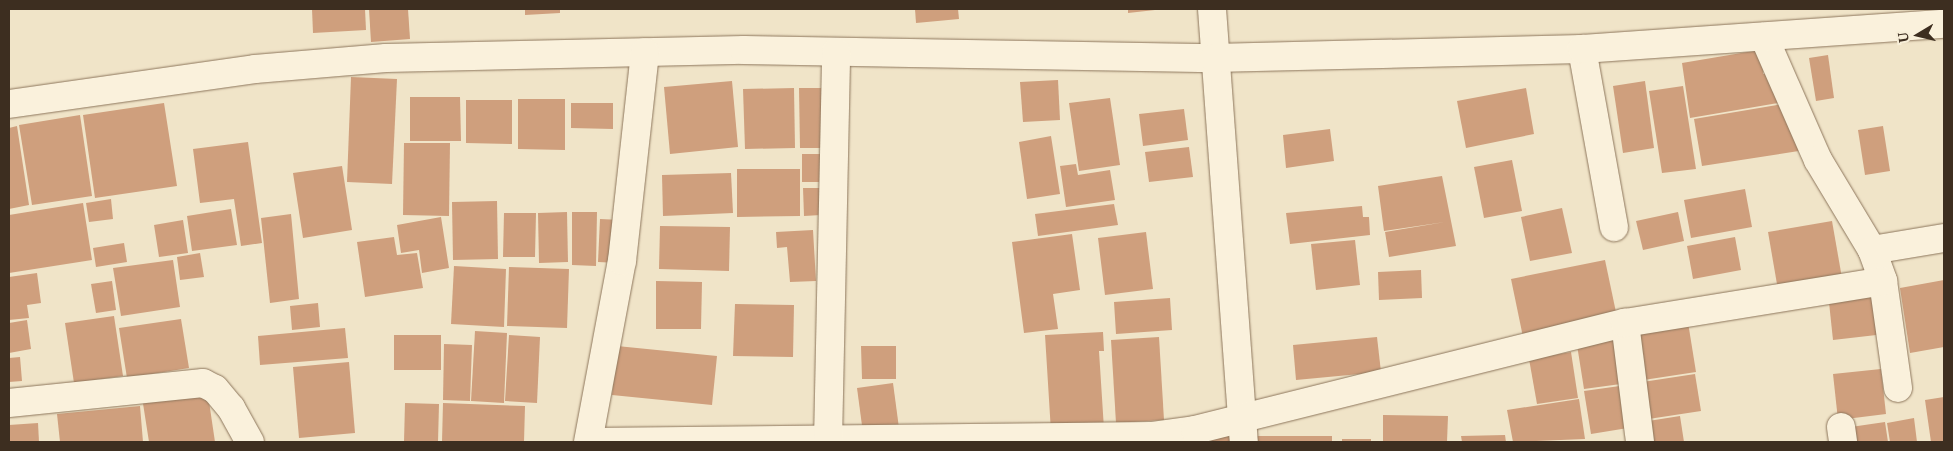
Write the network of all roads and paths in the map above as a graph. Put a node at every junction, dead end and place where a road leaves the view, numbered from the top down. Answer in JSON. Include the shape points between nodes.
{"nodes":[{"id":1,"x":1212,"y":9,"type":"edge"},
{"id":2,"x":1944,"y":24,"type":"edge"},
{"id":3,"x":1764,"y":38,"type":"junction"},
{"id":4,"x":1582,"y":49,"type":"junction"},
{"id":5,"x":645,"y":52,"type":"junction"},
{"id":6,"x":836,"y":52,"type":"junction"},
{"id":7,"x":1214,"y":58,"type":"junction"},
{"id":8,"x":9,"y":104,"type":"edge"},
{"id":9,"x":1614,"y":227,"type":"dead end"},
{"id":10,"x":1944,"y":238,"type":"edge"},
{"id":11,"x":1872,"y":250,"type":"junction"},
{"id":12,"x":1883,"y":281,"type":"junction"},
{"id":13,"x":1625,"y":323,"type":"junction"},
{"id":14,"x":1898,"y":388,"type":"dead end"},
{"id":15,"x":9,"y":403,"type":"edge"},
{"id":16,"x":1242,"y":430,"type":"edge"},
{"id":17,"x":1196,"y":436,"type":"edge"},
{"id":18,"x":828,"y":441,"type":"edge"},
{"id":19,"x":250,"y":442,"type":"edge"},
{"id":20,"x":590,"y":442,"type":"edge"},
{"id":21,"x":1640,"y":442,"type":"edge"}],
"edges":[{"from":1,"to":7,"type":"street"},
{"from":2,"to":3,"type":"street"},
{"from":3,"to":4,"type":"street"},
{"from":3,"to":11,"type":"street","via":[[1818,160]]},
{"from":4,"to":7,"type":"street"},
{"from":4,"to":9,"type":"street"},
{"from":5,"to":6,"type":"street"},
{"from":5,"to":8,"type":"street","via":[[386,58],[255,68]]},
{"from":5,"to":20,"type":"street","via":[[622,261]]},
{"from":6,"to":7,"type":"street"},
{"from":6,"to":18,"type":"street"},
{"from":7,"to":16,"type":"street"},
{"from":10,"to":11,"type":"street"},
{"from":11,"to":12,"type":"street"},
{"from":12,"to":13,"type":"street"},
{"from":12,"to":14,"type":"street"},
{"from":13,"to":16,"type":"street"},
{"from":13,"to":21,"type":"street"},
{"from":15,"to":19,"type":"street","via":[[203,383],[215,388],[231,408]]},
{"from":16,"to":17,"type":"street"},
{"from":17,"to":18,"type":"street"},
{"from":18,"to":20,"type":"street"}]}
